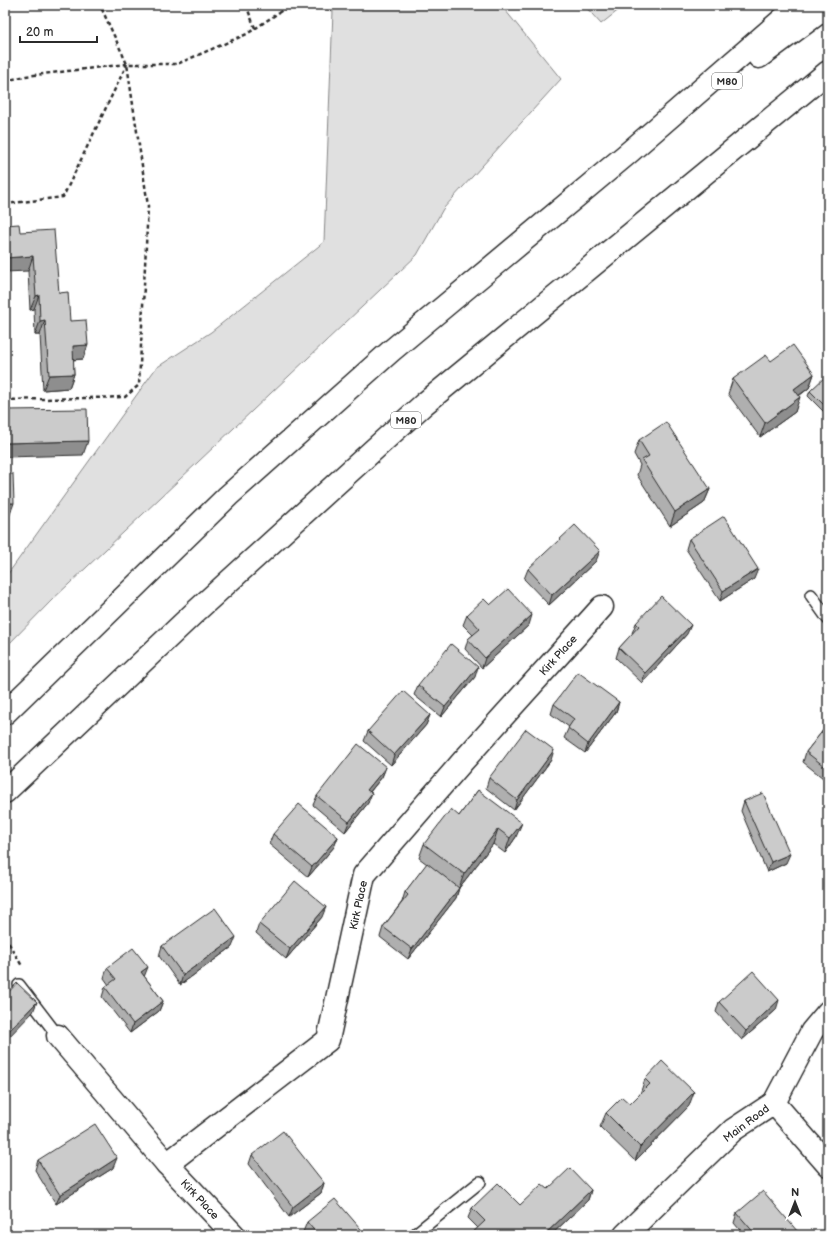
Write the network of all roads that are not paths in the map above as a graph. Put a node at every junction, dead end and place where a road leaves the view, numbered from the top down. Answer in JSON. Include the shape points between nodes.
{"nodes":[{"id":1,"x":799,"y":5,"type":"edge"},
{"id":2,"x":828,"y":6,"type":"edge"},
{"id":3,"x":828,"y":72,"type":"edge"},
{"id":4,"x":626,"y":155,"type":"junction"},
{"id":5,"x":811,"y":595,"type":"dead end"},
{"id":6,"x":602,"y":606,"type":"dead end"},
{"id":7,"x":828,"y":619,"type":"edge"},
{"id":8,"x":5,"y":713,"type":"edge"},
{"id":9,"x":5,"y":792,"type":"edge"},
{"id":10,"x":19,"y":985,"type":"edge"},
{"id":11,"x":828,"y":1012,"type":"edge"},
{"id":12,"x":58,"y":1036,"type":"joint"},
{"id":13,"x":774,"y":1103,"type":"junction"},
{"id":14,"x":167,"y":1164,"type":"junction"},
{"id":15,"x":828,"y":1165,"type":"edge"},
{"id":16,"x":480,"y":1182,"type":"dead end"},
{"id":17,"x":234,"y":1235,"type":"edge"},
{"id":18,"x":414,"y":1235,"type":"edge"},
{"id":19,"x":625,"y":1235,"type":"edge"}],
"edges":[{"from":1,"to":4,"type":"main road","number":"M80"},
{"from":2,"to":4,"type":"main road","number":"M80"},
{"from":3,"to":9,"type":"main road","number":"M80","via":[[424,404],[193,614]]},
{"from":4,"to":8,"type":"main road","number":"M80","via":[[391,351],[228,496]]},
{"from":5,"to":7,"type":"lane"},
{"from":6,"to":14,"type":"main road","name":"Kirk Place","via":[[364,875],[328,1040]]},
{"from":10,"to":12,"type":"lane"},
{"from":11,"to":13,"type":"main road","name":"Main Road","via":[[812,1031]]},
{"from":12,"to":14,"type":"main road","name":"Kirk Place"},
{"from":13,"to":15,"type":"main road"},
{"from":13,"to":19,"type":"main road","name":"Main Road","via":[[733,1130]]},
{"from":14,"to":17,"type":"main road","name":"Kirk Place"},
{"from":16,"to":18,"type":"lane"}]}
